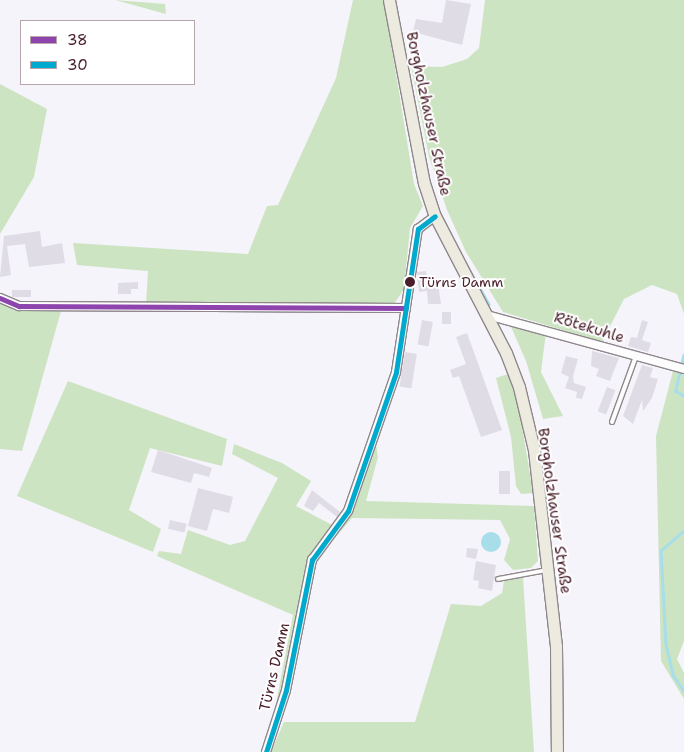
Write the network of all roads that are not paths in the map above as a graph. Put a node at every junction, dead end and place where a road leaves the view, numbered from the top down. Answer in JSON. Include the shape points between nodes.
{"nodes":[{"id":1,"x":389,"y":0,"type":"edge"},
{"id":2,"x":435,"y":216,"type":"junction"},
{"id":3,"x":0,"y":298,"type":"edge"},
{"id":4,"x":406,"y":308,"type":"junction"},
{"id":5,"x":487,"y":315,"type":"junction"},
{"id":6,"x":636,"y":356,"type":"junction"},
{"id":7,"x":684,"y":369,"type":"edge"},
{"id":8,"x":612,"y":422,"type":"dead end"},
{"id":9,"x":548,"y":569,"type":"junction"},
{"id":10,"x":498,"y":579,"type":"dead end"},
{"id":11,"x":266,"y":752,"type":"edge"},
{"id":12,"x":556,"y":752,"type":"edge"}],
"edges":[{"from":1,"to":2,"type":"main road","name":"Borgholzhauser Straße","via":[[424,183]]},
{"from":2,"to":4,"type":"street","name":"Türns Damm","via":[[418,229]]},
{"from":2,"to":5,"type":"main road","name":"Borgholzhauser Straße"},
{"from":3,"to":4,"type":"street","via":[[19,306]]},
{"from":4,"to":11,"type":"street","name":"Türns Damm","via":[[396,372],[348,511],[312,560],[286,690]]},
{"from":5,"to":6,"type":"street","name":"Rötekuhle"},
{"from":5,"to":9,"type":"main road","name":"Borgholzhauser Straße","via":[[519,387],[534,450]]},
{"from":6,"to":7,"type":"street","name":"Rötekuhle"},
{"from":6,"to":8,"type":"lane"},
{"from":9,"to":10,"type":"lane"},
{"from":9,"to":12,"type":"main road","name":"Borgholzhauser Straße","via":[[556,646]]}]}
